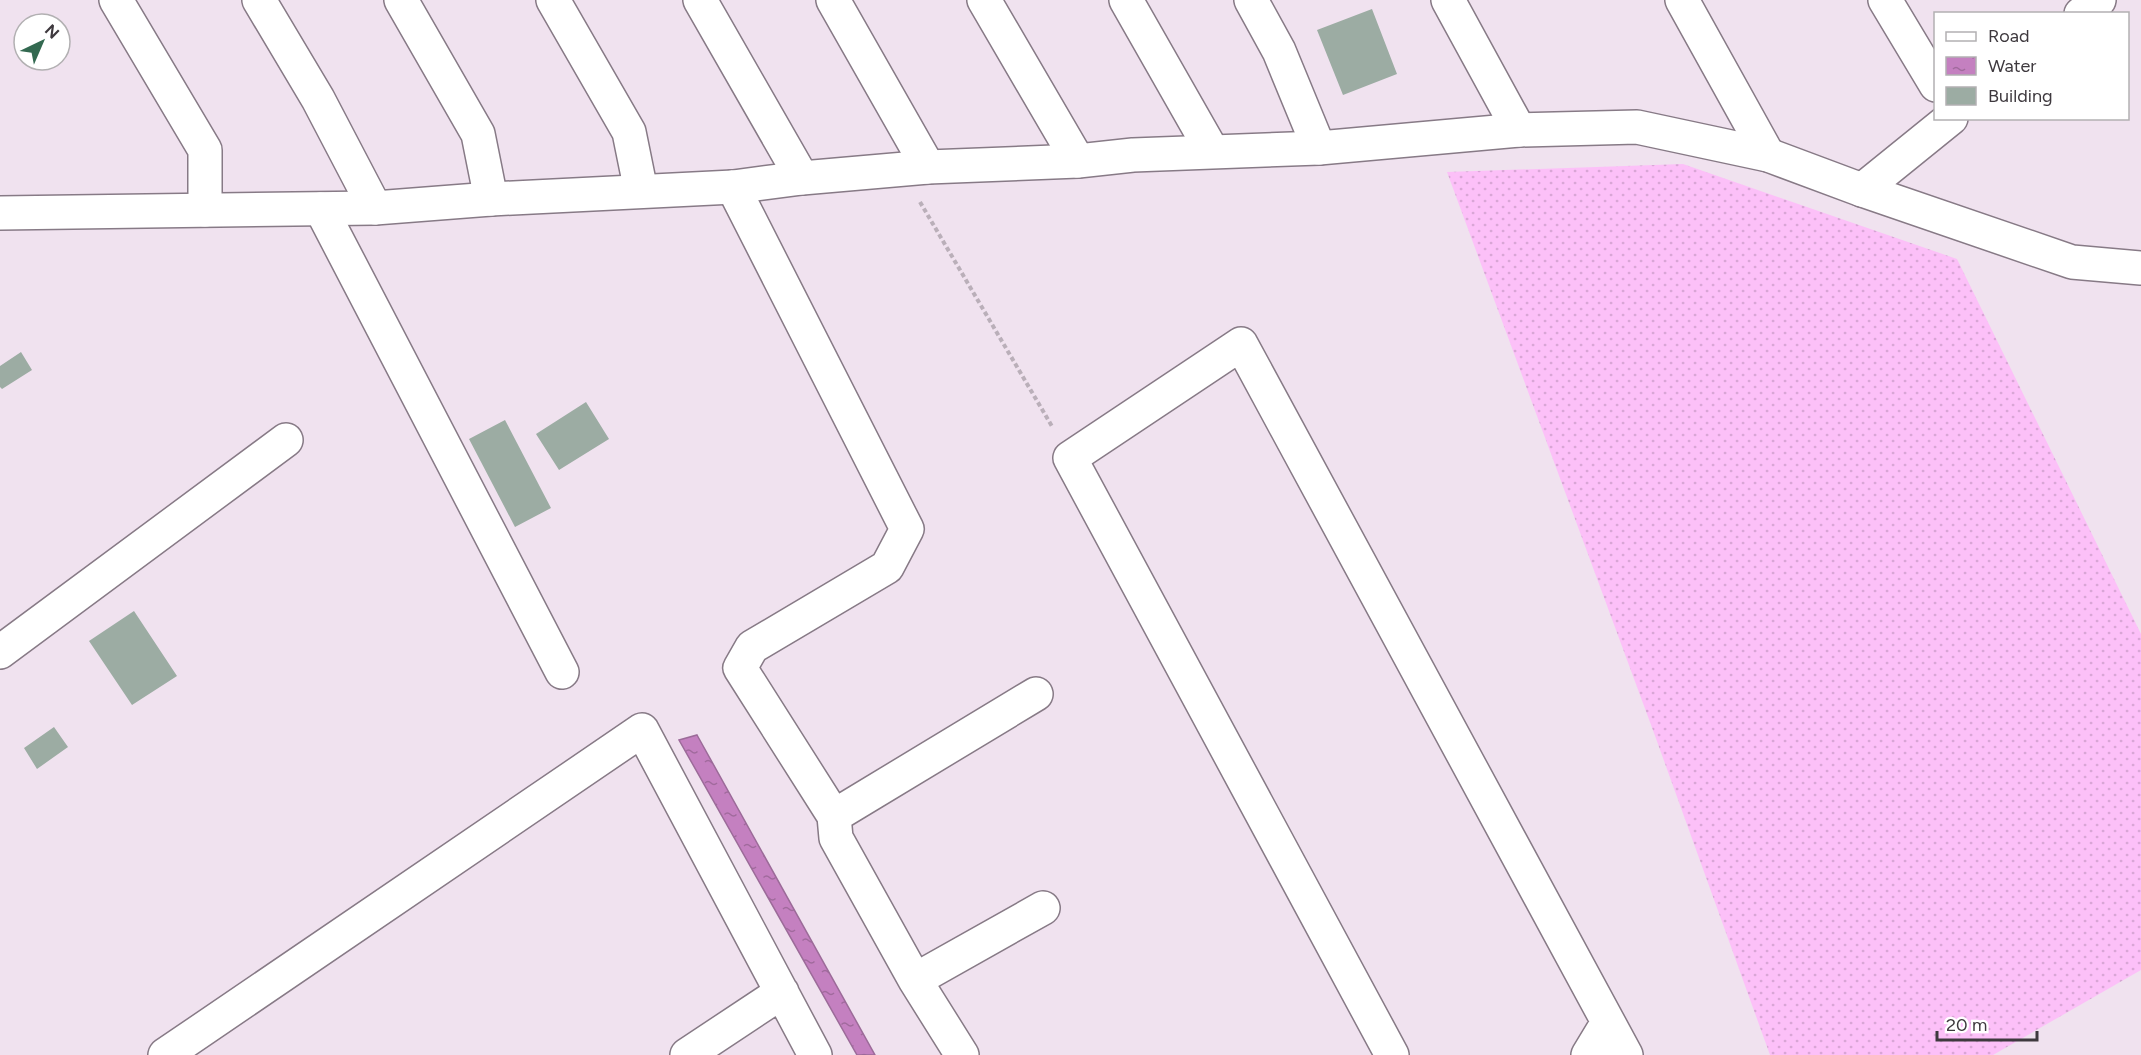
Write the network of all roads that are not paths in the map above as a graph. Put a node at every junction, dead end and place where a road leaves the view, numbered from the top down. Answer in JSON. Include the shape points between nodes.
{"nodes":[{"id":1,"x":116,"y":0,"type":"edge"},
{"id":2,"x":259,"y":0,"type":"edge"},
{"id":3,"x":401,"y":0,"type":"edge"},
{"id":4,"x":553,"y":0,"type":"edge"},
{"id":5,"x":700,"y":0,"type":"edge"},
{"id":6,"x":833,"y":0,"type":"edge"},
{"id":7,"x":984,"y":0,"type":"edge"},
{"id":8,"x":1126,"y":0,"type":"edge"},
{"id":9,"x":1251,"y":0,"type":"edge"},
{"id":10,"x":1448,"y":0,"type":"edge"},
{"id":11,"x":1682,"y":0,"type":"edge"},
{"id":12,"x":1885,"y":0,"type":"edge"},
{"id":13,"x":2100,"y":0,"type":"edge"},
{"id":14,"x":2084,"y":12,"type":"edge"},
{"id":15,"x":1934,"y":83,"type":"edge"},
{"id":16,"x":1949,"y":120,"type":"edge"},
{"id":17,"x":1519,"y":129,"type":"junction"},
{"id":18,"x":1319,"y":148,"type":"junction"},
{"id":19,"x":1212,"y":151,"type":"junction"},
{"id":20,"x":1768,"y":155,"type":"junction"},
{"id":21,"x":1078,"y":161,"type":"junction"},
{"id":22,"x":915,"y":168,"type":"junction"},
{"id":23,"x":802,"y":178,"type":"junction"},
{"id":24,"x":733,"y":188,"type":"junction"},
{"id":25,"x":1862,"y":190,"type":"junction"},
{"id":26,"x":641,"y":191,"type":"junction"},
{"id":27,"x":491,"y":199,"type":"junction"},
{"id":28,"x":375,"y":208,"type":"junction"},
{"id":29,"x":321,"y":209,"type":"junction"},
{"id":30,"x":206,"y":210,"type":"junction"},
{"id":31,"x":0,"y":213,"type":"edge"},
{"id":32,"x":2141,"y":268,"type":"edge"},
{"id":33,"x":286,"y":440,"type":"dead end"},
{"id":34,"x":0,"y":652,"type":"edge"},
{"id":35,"x":562,"y":672,"type":"dead end"},
{"id":36,"x":1036,"y":694,"type":"dead end"},
{"id":37,"x":834,"y":816,"type":"junction"},
{"id":38,"x":1043,"y":908,"type":"dead end"},
{"id":39,"x":915,"y":980,"type":"junction"},
{"id":40,"x":782,"y":992,"type":"junction"},
{"id":41,"x":1608,"y":1022,"type":"junction"},
{"id":42,"x":165,"y":1055,"type":"edge"},
{"id":43,"x":687,"y":1055,"type":"edge"},
{"id":44,"x":815,"y":1055,"type":"edge"},
{"id":45,"x":962,"y":1055,"type":"edge"},
{"id":46,"x":1392,"y":1055,"type":"edge"},
{"id":47,"x":1588,"y":1055,"type":"edge"},
{"id":48,"x":1626,"y":1055,"type":"edge"}],
"edges":[{"from":1,"to":30,"type":"street","via":[[205,150]]},
{"from":2,"to":28,"type":"street","via":[[318,99]]},
{"from":3,"to":27,"type":"street","via":[[478,134]]},
{"from":4,"to":26,"type":"street","via":[[629,132]]},
{"from":5,"to":23,"type":"street"},
{"from":6,"to":22,"type":"street"},
{"from":7,"to":21,"type":"street"},
{"from":8,"to":19,"type":"street"},
{"from":9,"to":18,"type":"street","via":[[1279,51]]},
{"from":10,"to":17,"type":"street"},
{"from":11,"to":20,"type":"street"},
{"from":12,"to":15,"type":"street"},
{"from":13,"to":14,"type":"street"},
{"from":16,"to":25,"type":"street"},
{"from":17,"to":18,"type":"street"},
{"from":17,"to":20,"type":"street","via":[[1638,128]]},
{"from":18,"to":19,"type":"street"},
{"from":19,"to":21,"type":"street"},
{"from":20,"to":25,"type":"street"},
{"from":21,"to":22,"type":"street"},
{"from":22,"to":23,"type":"street"},
{"from":23,"to":24,"type":"street"},
{"from":24,"to":26,"type":"street"},
{"from":24,"to":37,"type":"street","via":[[907,529],[886,567],[752,647],[740,668]]},
{"from":25,"to":32,"type":"street","via":[[2072,262]]},
{"from":26,"to":27,"type":"street"},
{"from":27,"to":28,"type":"street"},
{"from":28,"to":29,"type":"street"},
{"from":29,"to":30,"type":"street"},
{"from":29,"to":35,"type":"street"},
{"from":30,"to":31,"type":"street"},
{"from":33,"to":34,"type":"street"},
{"from":36,"to":37,"type":"street"},
{"from":37,"to":39,"type":"street","via":[[836,838]]},
{"from":38,"to":39,"type":"street"},
{"from":39,"to":45,"type":"street"},
{"from":40,"to":42,"type":"street","via":[[642,730]]},
{"from":40,"to":43,"type":"street"},
{"from":40,"to":44,"type":"street"},
{"from":41,"to":46,"type":"street","via":[[1242,344],[1070,458]]},
{"from":41,"to":47,"type":"street"},
{"from":41,"to":48,"type":"street"}]}
